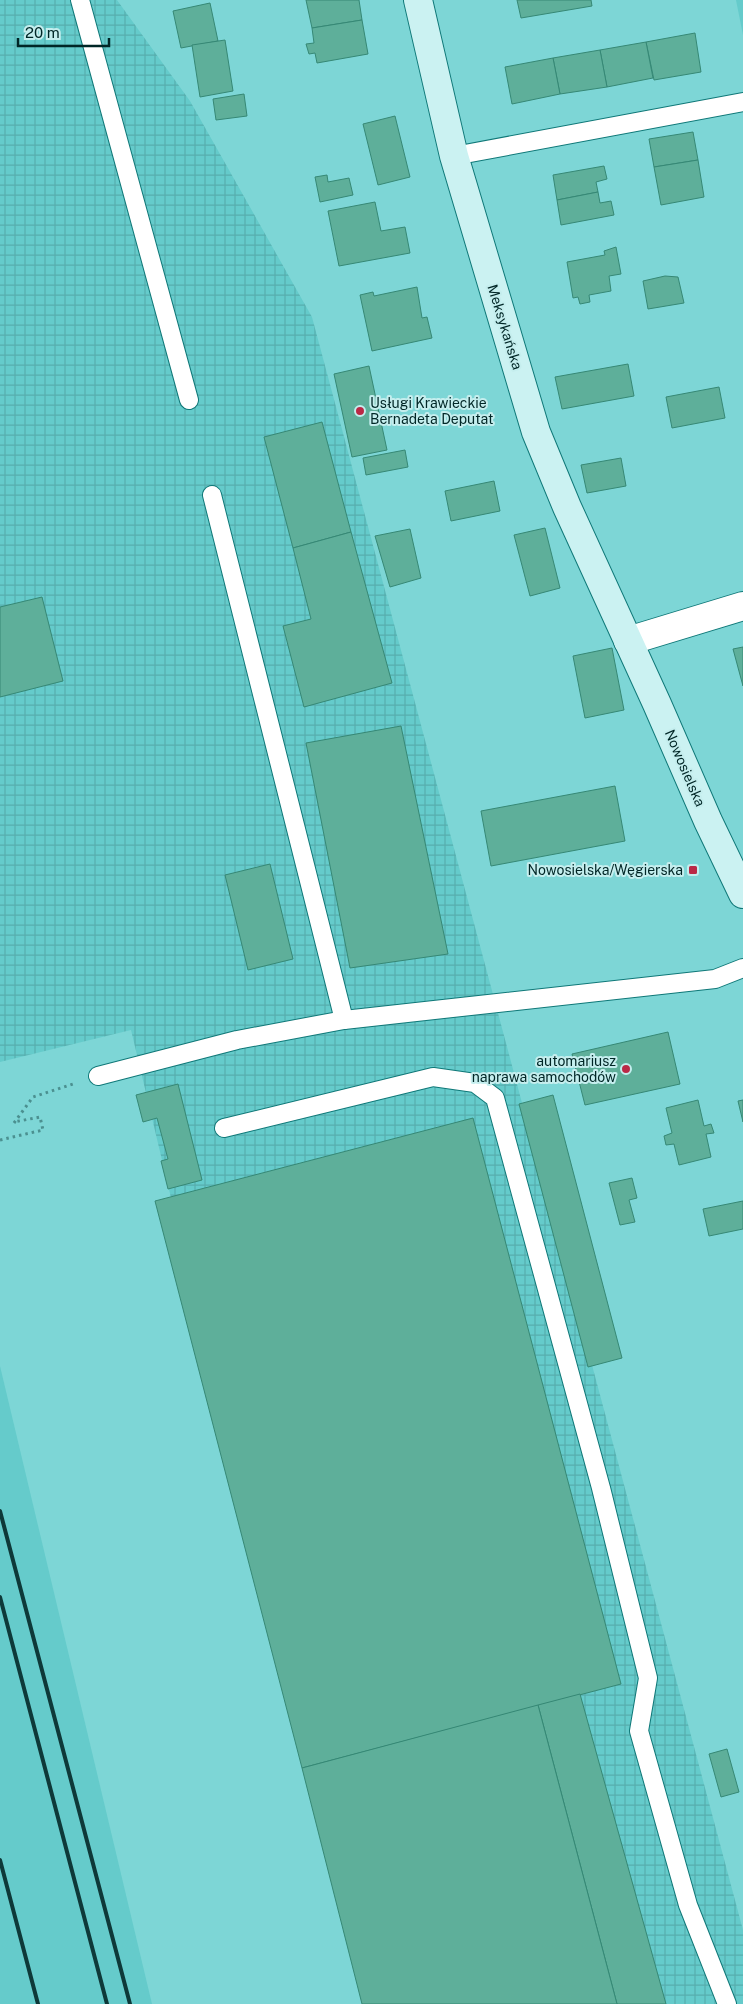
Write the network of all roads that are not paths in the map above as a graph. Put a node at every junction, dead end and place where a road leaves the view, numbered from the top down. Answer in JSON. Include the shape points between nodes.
{"nodes":[{"id":1,"x":80,"y":0,"type":"edge"},
{"id":2,"x":418,"y":0,"type":"edge"},
{"id":3,"x":743,"y":102,"type":"edge"},
{"id":4,"x":454,"y":156,"type":"junction"},
{"id":5,"x":189,"y":400,"type":"dead end"},
{"id":6,"x":212,"y":495,"type":"dead end"},
{"id":7,"x":743,"y":606,"type":"edge"},
{"id":8,"x":628,"y":641,"type":"junction"},
{"id":9,"x":743,"y":894,"type":"edge"},
{"id":10,"x":743,"y":968,"type":"edge"},
{"id":11,"x":344,"y":1020,"type":"junction"},
{"id":12,"x":98,"y":1076,"type":"road end"},
{"id":13,"x":224,"y":1128,"type":"dead end"},
{"id":14,"x":727,"y":2004,"type":"edge"}],
"edges":[{"from":1,"to":5,"type":"lane"},
{"from":2,"to":4,"type":"street","name":"Meksykańska"},
{"from":3,"to":4,"type":"lane"},
{"from":4,"to":8,"type":"street","name":"Meksykańska","via":[[536,432]]},
{"from":6,"to":11,"type":"lane"},
{"from":7,"to":8,"type":"street"},
{"from":8,"to":9,"type":"street","name":"Nowosielska"},
{"from":10,"to":11,"type":"lane","via":[[715,979]]},
{"from":11,"to":12,"type":"lane","via":[[238,1040]]},
{"from":13,"to":14,"type":"lane","via":[[433,1077],[475,1083],[495,1098],[599,1479],[648,1678],[639,1731],[688,1905]]}]}
